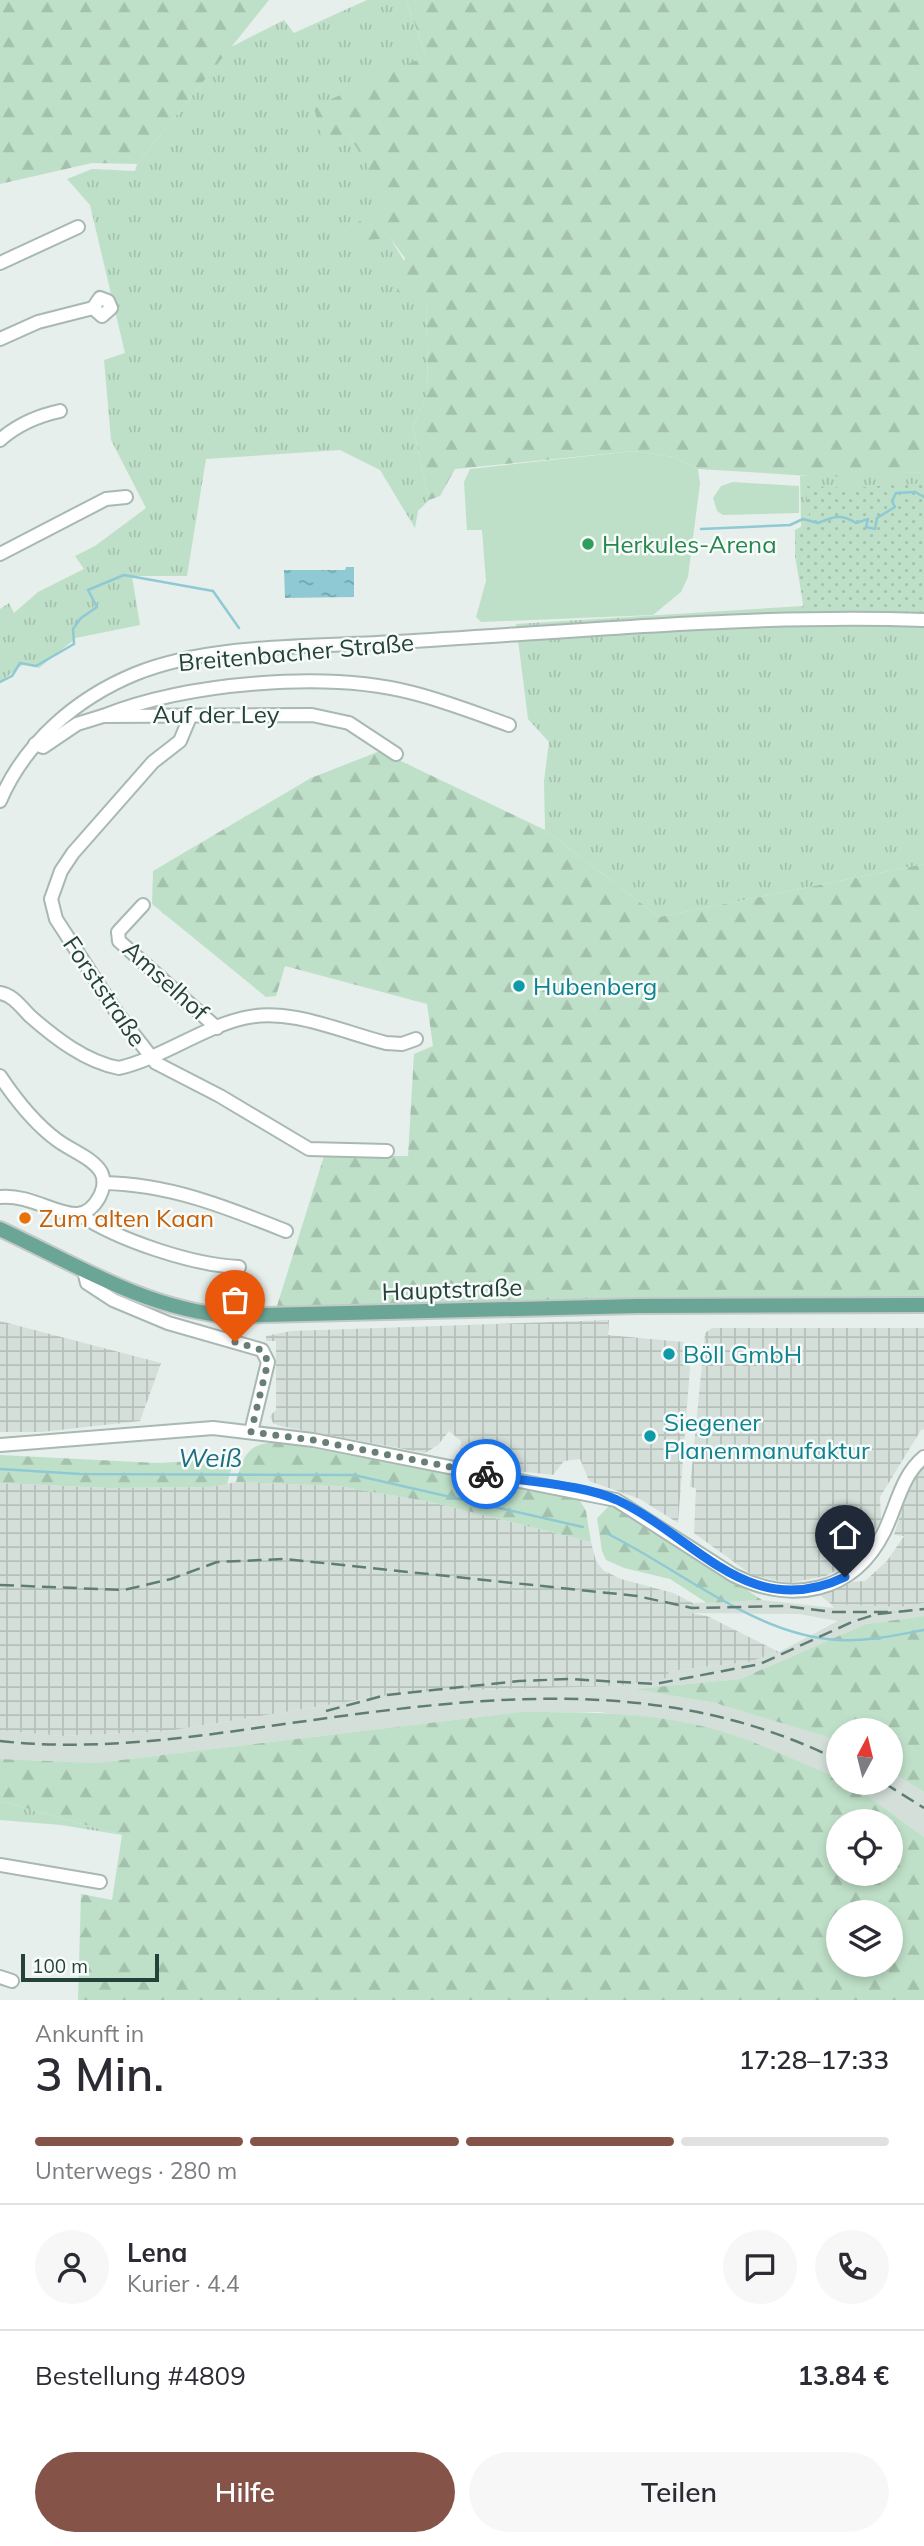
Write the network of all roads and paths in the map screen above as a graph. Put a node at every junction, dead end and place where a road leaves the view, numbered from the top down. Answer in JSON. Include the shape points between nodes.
{"nodes":[{"id":1,"x":78,"y":226,"type":"dead end"},
{"id":2,"x":0,"y":263,"type":"edge"},
{"id":3,"x":93,"y":308,"type":"dead end"},
{"id":4,"x":0,"y":339,"type":"edge"},
{"id":5,"x":60,"y":411,"type":"dead end"},
{"id":6,"x":0,"y":440,"type":"edge"},
{"id":7,"x":126,"y":497,"type":"dead end"},
{"id":8,"x":0,"y":554,"type":"edge"},
{"id":9,"x":924,"y":620,"type":"edge"},
{"id":10,"x":103,"y":716,"type":"junction"},
{"id":11,"x":190,"y":717,"type":"junction"},
{"id":12,"x":509,"y":725,"type":"dead end"},
{"id":13,"x":35,"y":744,"type":"junction"},
{"id":14,"x":396,"y":754,"type":"dead end"},
{"id":15,"x":0,"y":801,"type":"edge"},
{"id":16,"x":143,"y":905,"type":"dead end"},
{"id":17,"x":0,"y":993,"type":"edge"},
{"id":18,"x":217,"y":1028,"type":"junction"},
{"id":19,"x":416,"y":1039,"type":"dead end"},
{"id":20,"x":150,"y":1056,"type":"junction"},
{"id":21,"x":0,"y":1076,"type":"edge"},
{"id":22,"x":387,"y":1152,"type":"dead end"},
{"id":23,"x":104,"y":1183,"type":"junction"},
{"id":24,"x":0,"y":1197,"type":"edge"},
{"id":25,"x":79,"y":1214,"type":"junction"},
{"id":26,"x":0,"y":1230,"type":"edge"},
{"id":27,"x":286,"y":1231,"type":"dead end"},
{"id":28,"x":239,"y":1267,"type":"dead end"},
{"id":29,"x":83,"y":1271,"type":"junction"},
{"id":30,"x":924,"y":1305,"type":"edge"},
{"id":31,"x":251,"y":1432,"type":"junction"},
{"id":32,"x":0,"y":1445,"type":"edge"},
{"id":33,"x":924,"y":1457,"type":"edge"},
{"id":34,"x":0,"y":1865,"type":"edge"},
{"id":35,"x":100,"y":1882,"type":"dead end"}],
"edges":[{"from":1,"to":2,"type":"street"},
{"from":3,"to":4,"type":"street","via":[[38,321]]},
{"from":5,"to":6,"type":"street","via":[[40,415]]},
{"from":7,"to":8,"type":"street","via":[[106,499]]},
{"from":9,"to":13,"type":"street","name":"Breitenbacher Straße","via":[[828,618],[648,626],[195,658],[145,670],[107,687],[78,704]]},
{"from":10,"to":11,"type":"street","name":"Auf der Ley"},
{"from":10,"to":12,"type":"street","via":[[202,691],[306,682],[412,692]]},
{"from":10,"to":13,"type":"street","name":"Auf der Ley","via":[[77,724],[43,747]]},
{"from":11,"to":14,"type":"street","name":"Auf der Ley","via":[[286,714],[336,720]]},
{"from":11,"to":20,"type":"street","name":"Forststraße","via":[[180,741],[153,762],[73,853],[51,899],[56,919]]},
{"from":13,"to":15,"type":"street","name":"Breitenbacher Straße"},
{"from":16,"to":18,"type":"street","name":"Amselhof","via":[[118,932],[124,947]]},
{"from":17,"to":20,"type":"street","via":[[66,1044],[106,1066],[131,1065]]},
{"from":18,"to":19,"type":"street","via":[[244,1018],[278,1015],[386,1043]]},
{"from":18,"to":20,"type":"street"},
{"from":20,"to":22,"type":"street","name":"Forststraße","via":[[309,1149]]},
{"from":21,"to":23,"type":"street","via":[[28,1114],[93,1164]]},
{"from":23,"to":25,"type":"street","via":[[89,1210]]},
{"from":23,"to":27,"type":"street","via":[[193,1195]]},
{"from":24,"to":25,"type":"street","via":[[27,1198]]},
{"from":25,"to":28,"type":"street","via":[[161,1250]]},
{"from":26,"to":29,"type":"main road","name":"Hauptstraße"},
{"from":29,"to":30,"type":"main road","name":"Hauptstraße","via":[[139,1297],[228,1316],[638,1306]]},
{"from":29,"to":31,"type":"street","via":[[86,1283],[113,1300],[168,1323],[262,1350],[268,1362]]},
{"from":31,"to":32,"type":"street","via":[[213,1427]]},
{"from":31,"to":33,"type":"street","via":[[595,1493],[616,1500],[753,1585],[793,1592],[826,1586],[863,1563],[883,1534],[906,1477]]},
{"from":34,"to":35,"type":"street"}]}
